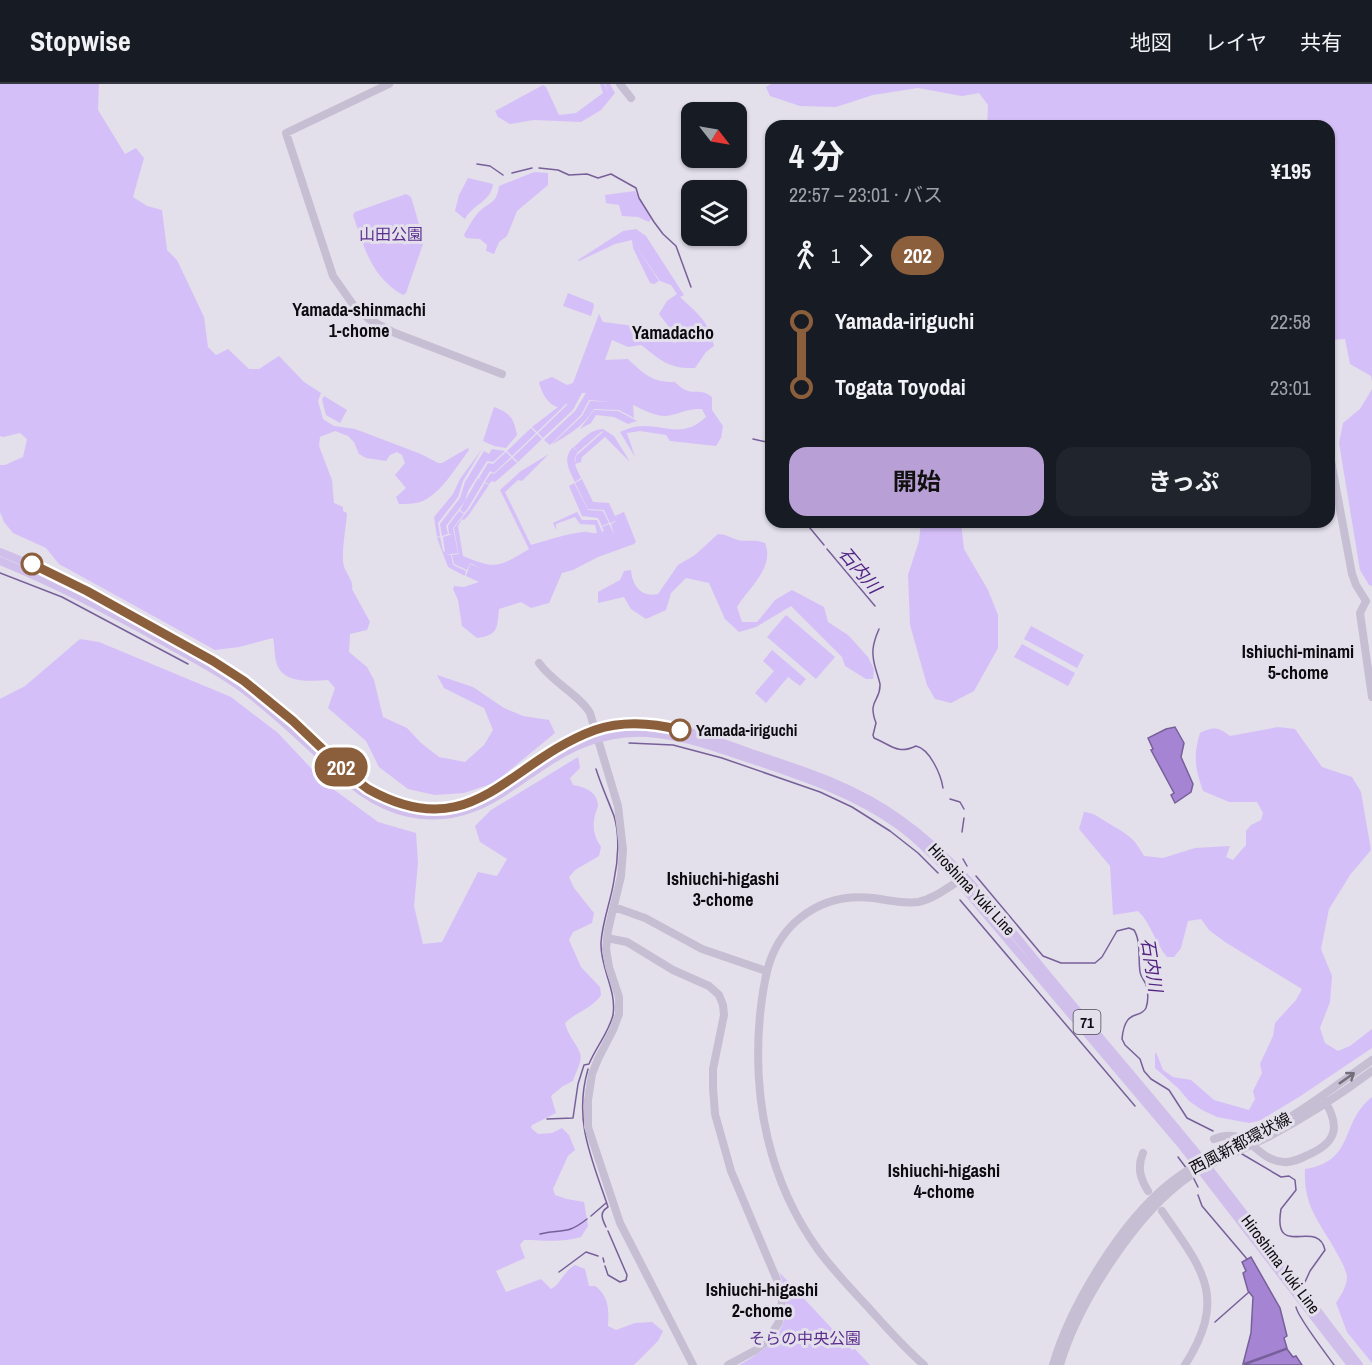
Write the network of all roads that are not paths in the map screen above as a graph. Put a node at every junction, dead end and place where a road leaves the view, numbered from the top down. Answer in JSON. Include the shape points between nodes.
{"nodes":[{"id":1,"x":389,"y":84,"type":"edge"},
{"id":2,"x":620,"y":84,"type":"edge"},
{"id":3,"x":631,"y":98,"type":"dead end"},
{"id":4,"x":502,"y":374,"type":"dead end"},
{"id":5,"x":1335,"y":482,"type":"edge"},
{"id":6,"x":0,"y":552,"type":"edge"},
{"id":7,"x":0,"y":561,"type":"edge"},
{"id":8,"x":1369,"y":601,"type":"edge"},
{"id":9,"x":539,"y":663,"type":"dead end"},
{"id":10,"x":1372,"y":696,"type":"edge"},
{"id":11,"x":596,"y":734,"type":"junction"},
{"id":12,"x":962,"y":879,"type":"junction"},
{"id":13,"x":614,"y":907,"type":"junction"},
{"id":14,"x":607,"y":938,"type":"junction"},
{"id":15,"x":766,"y":971,"type":"junction"},
{"id":16,"x":1372,"y":1060,"type":"edge"},
{"id":17,"x":1372,"y":1071,"type":"edge"},
{"id":18,"x":1324,"y":1099,"type":"junction"},
{"id":19,"x":1214,"y":1139,"type":"dead end"},
{"id":20,"x":1143,"y":1153,"type":"dead end"},
{"id":21,"x":1186,"y":1175,"type":"junction"},
{"id":22,"x":1148,"y":1191,"type":"dead end"},
{"id":23,"x":1162,"y":1211,"type":"dead end"},
{"id":24,"x":1056,"y":1363,"type":"edge"},
{"id":25,"x":693,"y":1365,"type":"edge"},
{"id":26,"x":728,"y":1365,"type":"edge"},
{"id":27,"x":924,"y":1365,"type":"edge"},
{"id":28,"x":1185,"y":1365,"type":"edge"},
{"id":29,"x":1351,"y":1365,"type":"edge"},
{"id":30,"x":1359,"y":1365,"type":"edge"}],
"edges":[{"from":1,"to":4,"type":"street","via":[[286,133],[333,276],[354,306],[379,325]]},
{"from":2,"to":3,"type":"street"},
{"from":5,"to":8,"type":"street","via":[[1352,574]]},
{"from":6,"to":11,"type":"main road","name":"Hiroshima Yuki Line","number":"71","via":[[87,591],[213,661],[260,694],[368,789],[396,802],[431,809],[480,799],[554,750]]},
{"from":7,"to":11,"type":"main road","name":"Hiroshima Yuki Line","number":"71","via":[[93,604],[210,668],[262,703],[363,794],[409,813],[440,815],[473,809]]},
{"from":8,"to":10,"type":"street","via":[[1360,613]]},
{"from":9,"to":11,"type":"street","via":[[586,707]]},
{"from":11,"to":12,"type":"main road","name":"Hiroshima Yuki Line","number":"71","via":[[628,724],[670,727],[835,783],[902,820]]},
{"from":11,"to":13,"type":"street","via":[[622,828],[622,863]]},
{"from":12,"to":15,"type":"street","via":[[921,901],[859,897],[820,905],[783,935]]},
{"from":12,"to":29,"type":"main road","name":"Hiroshima Yuki Line","number":"71","via":[[1183,1147]]},
{"from":12,"to":30,"type":"main road","name":"Hiroshima Yuki Line","number":"71","via":[[1197,1154]]},
{"from":13,"to":14,"type":"street"},
{"from":13,"to":15,"type":"street","via":[[645,918],[702,949]]},
{"from":14,"to":25,"type":"street","via":[[619,1008],[590,1081],[590,1136],[620,1223]]},
{"from":14,"to":26,"type":"street","via":[[627,942],[709,986],[723,1005],[713,1069],[715,1114],[731,1171],[777,1280],[782,1301],[778,1322],[767,1341]]},
{"from":15,"to":27,"type":"street","via":[[758,1040],[758,1087],[766,1134],[781,1183],[823,1256]]},
{"from":18,"to":16,"type":"street","name":"西風新都環状線","one_way":true},
{"from":17,"to":18,"type":"street","name":"西風新都環状線"},
{"from":18,"to":19,"type":"street","via":[[1335,1122],[1332,1136],[1324,1147],[1296,1160],[1278,1161],[1237,1136]]},
{"from":18,"to":21,"type":"street","name":"西風新都環状線","via":[[1269,1132],[1217,1154]]},
{"from":20,"to":22,"type":"street","via":[[1139,1169]]},
{"from":21,"to":24,"type":"street","name":"西風新都環状線","via":[[1147,1215],[1114,1259]]},
{"from":21,"to":24,"type":"street","name":"西風新都環状線","via":[[1157,1194],[1141,1211],[1094,1276],[1070,1319]]},
{"from":23,"to":28,"type":"street","via":[[1198,1265],[1207,1292],[1204,1328]]}]}
